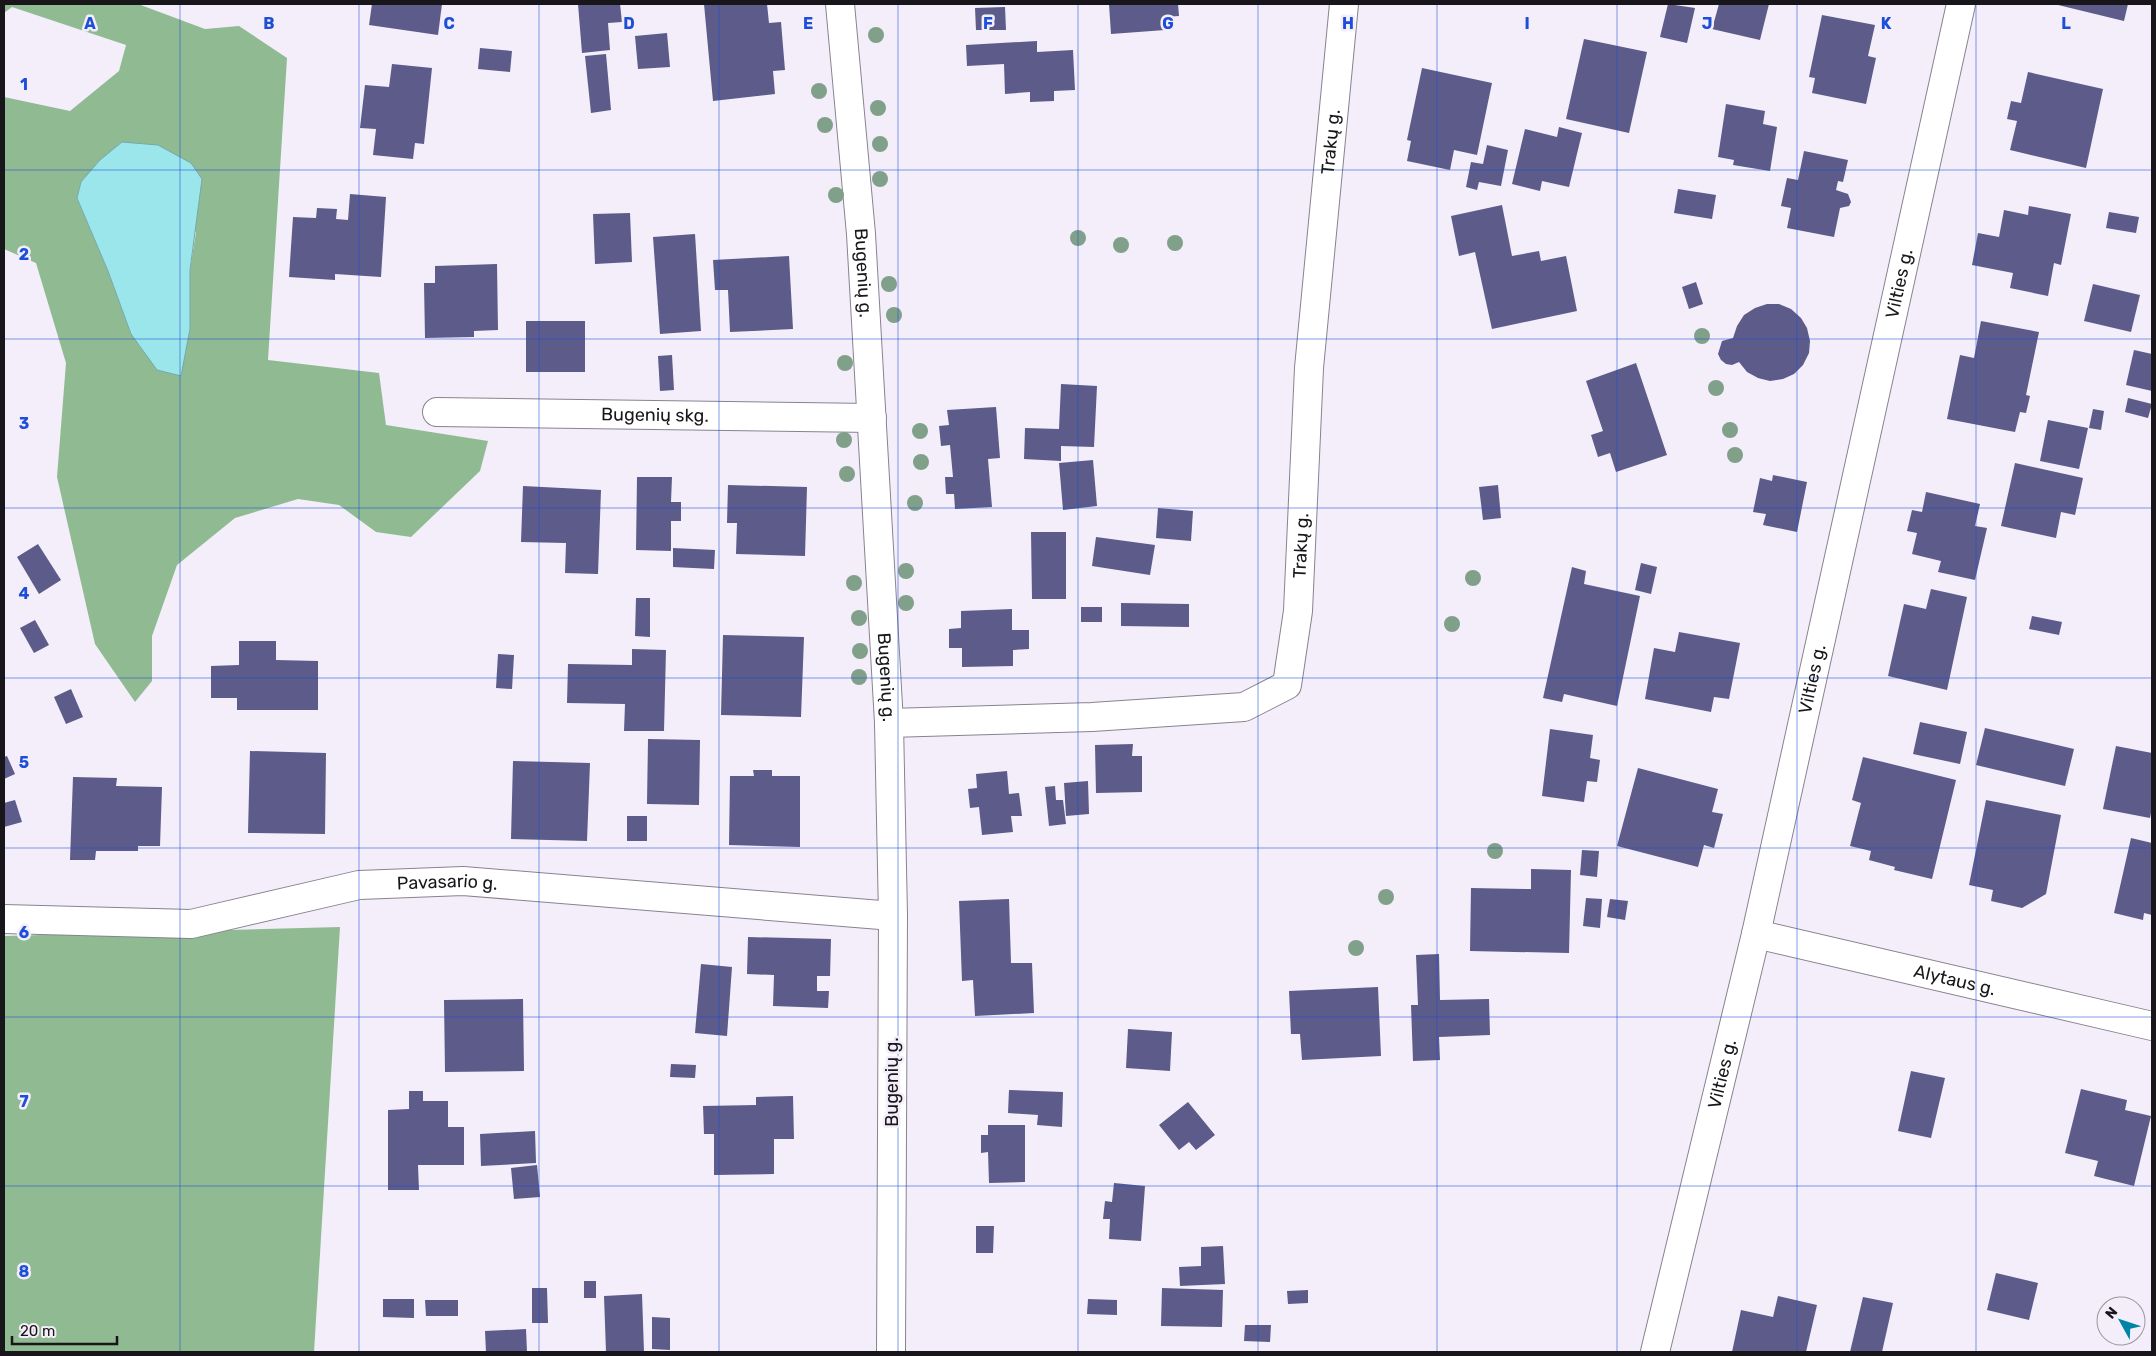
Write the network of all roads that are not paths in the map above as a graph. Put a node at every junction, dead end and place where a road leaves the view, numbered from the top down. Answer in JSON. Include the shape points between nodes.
{"nodes":[{"id":1,"x":840,"y":4,"type":"edge"},
{"id":2,"x":1344,"y":4,"type":"edge"},
{"id":3,"x":1961,"y":4,"type":"edge"},
{"id":4,"x":437,"y":412,"type":"dead end"},
{"id":5,"x":872,"y":418,"type":"junction"},
{"id":6,"x":889,"y":723,"type":"junction"},
{"id":7,"x":893,"y":916,"type":"junction"},
{"id":8,"x":4,"y":918,"type":"edge"},
{"id":9,"x":1756,"y":934,"type":"junction"},
{"id":10,"x":2152,"y":1026,"type":"edge"},
{"id":11,"x":891,"y":1352,"type":"edge"},
{"id":12,"x":1655,"y":1352,"type":"edge"}],
"edges":[{"from":1,"to":5,"type":"street","name":"Bugenių g.","via":[[861,234]]},
{"from":2,"to":6,"type":"street","name":"Trakų g.","via":[[1310,368],[1298,611],[1287,685],[1244,706],[1092,717]]},
{"from":3,"to":9,"type":"street","name":"Vilties g."},
{"from":4,"to":5,"type":"street","name":"Bugenių skg."},
{"from":5,"to":6,"type":"street","name":"Bugenių g."},
{"from":6,"to":7,"type":"street","name":"Bugenių g."},
{"from":7,"to":8,"type":"street","name":"Pavasario g.","via":[[462,881],[359,886],[191,924]]},
{"from":7,"to":11,"type":"street","name":"Bugenių g."},
{"from":9,"to":10,"type":"street","name":"Alytaus g."},
{"from":9,"to":12,"type":"street","name":"Vilties g."}]}
